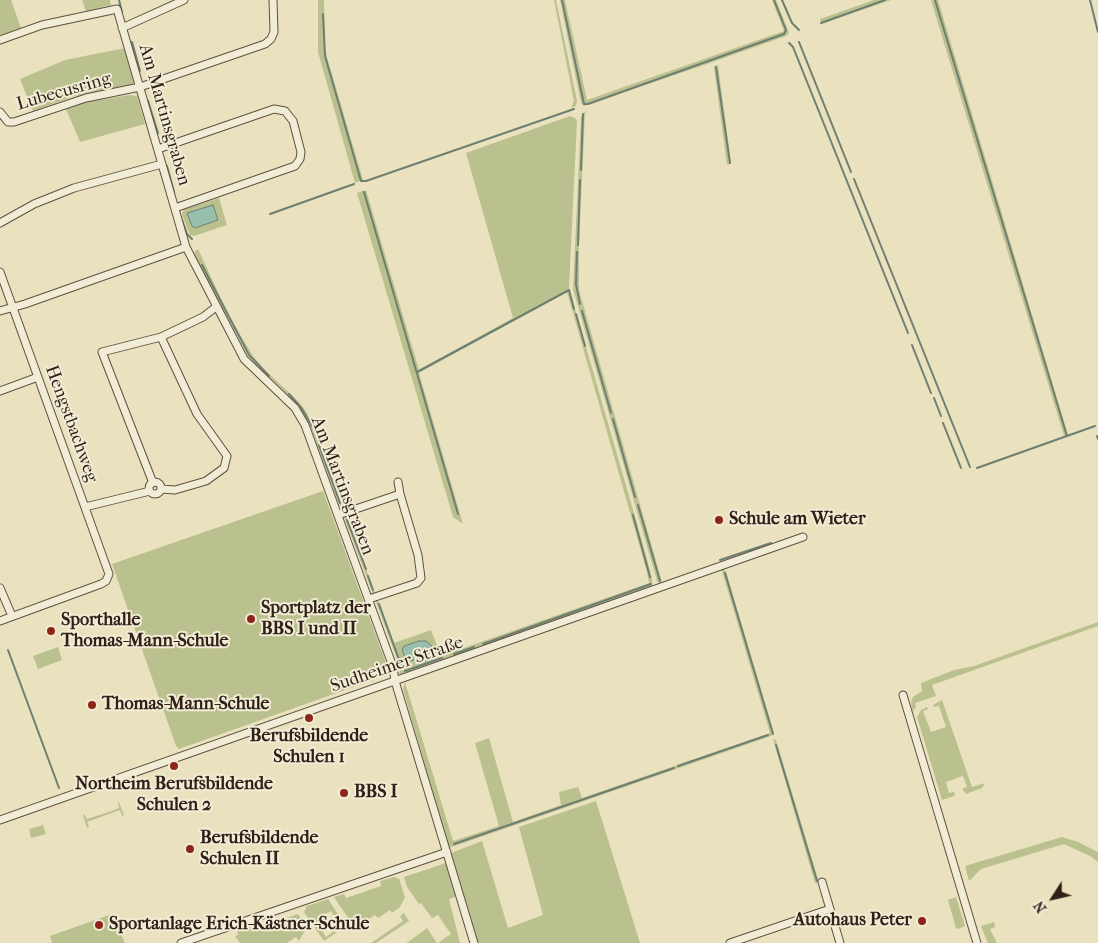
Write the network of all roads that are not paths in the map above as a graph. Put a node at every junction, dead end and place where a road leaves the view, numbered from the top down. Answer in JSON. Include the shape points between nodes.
{"nodes":[{"id":1,"x":184,"y":0,"type":"edge"},
{"id":2,"x":273,"y":0,"type":"edge"},
{"id":3,"x":122,"y":28,"type":"junction"},
{"id":4,"x":0,"y":40,"type":"edge"},
{"id":5,"x":140,"y":87,"type":"junction"},
{"id":6,"x":0,"y":112,"type":"edge"},
{"id":7,"x":158,"y":149,"type":"junction"},
{"id":8,"x":162,"y":164,"type":"junction"},
{"id":9,"x":175,"y":208,"type":"junction"},
{"id":10,"x":0,"y":223,"type":"edge"},
{"id":11,"x":186,"y":248,"type":"junction"},
{"id":12,"x":0,"y":272,"type":"edge"},
{"id":13,"x":216,"y":306,"type":"junction"},
{"id":14,"x":13,"y":307,"type":"junction"},
{"id":15,"x":0,"y":311,"type":"edge"},
{"id":16,"x":161,"y":337,"type":"junction"},
{"id":17,"x":38,"y":377,"type":"junction"},
{"id":18,"x":0,"y":391,"type":"edge"},
{"id":19,"x":153,"y":482,"type":"junction"},
{"id":20,"x":398,"y":482,"type":"dead end"},
{"id":21,"x":160,"y":489,"type":"junction"},
{"id":22,"x":150,"y":491,"type":"junction"},
{"id":23,"x":400,"y":494,"type":"junction"},
{"id":24,"x":85,"y":508,"type":"junction"},
{"id":25,"x":338,"y":515,"type":"junction"},
{"id":26,"x":803,"y":537,"type":"dead end"},
{"id":27,"x":0,"y":588,"type":"edge"},
{"id":28,"x":369,"y":599,"type":"junction"},
{"id":29,"x":12,"y":616,"type":"junction"},
{"id":30,"x":0,"y":621,"type":"edge"},
{"id":31,"x":395,"y":681,"type":"junction"},
{"id":32,"x":903,"y":694,"type":"dead end"},
{"id":33,"x":0,"y":820,"type":"edge"},
{"id":34,"x":447,"y":852,"type":"junction"},
{"id":35,"x":822,"y":882,"type":"dead end"},
{"id":36,"x":830,"y":909,"type":"junction"},
{"id":37,"x":182,"y":943,"type":"edge"},
{"id":38,"x":474,"y":943,"type":"edge"},
{"id":39,"x":730,"y":943,"type":"edge"},
{"id":40,"x":840,"y":943,"type":"edge"},
{"id":41,"x":977,"y":943,"type":"edge"}],
"edges":[{"from":1,"to":3,"type":"street"},
{"from":2,"to":5,"type":"street","via":[[274,32],[268,42]]},
{"from":3,"to":4,"type":"street","name":"Am Martinsgraben","via":[[116,9],[42,25]]},
{"from":3,"to":5,"type":"street","name":"Am Martinsgraben"},
{"from":5,"to":6,"type":"street","name":"Lubecusring","via":[[86,98],[14,122],[8,122]]},
{"from":5,"to":7,"type":"street","name":"Am Martinsgraben"},
{"from":7,"to":8,"type":"street","name":"Am Martinsgraben"},
{"from":7,"to":9,"type":"street","via":[[274,109],[285,111],[293,121],[301,152],[295,166]]},
{"from":8,"to":9,"type":"street","name":"Am Martinsgraben"},
{"from":8,"to":10,"type":"street","via":[[67,190]]},
{"from":9,"to":11,"type":"street","name":"Am Martinsgraben"},
{"from":11,"to":13,"type":"street","name":"Am Martinsgraben"},
{"from":11,"to":14,"type":"street"},
{"from":12,"to":14,"type":"street","name":"Hengstbachweg"},
{"from":13,"to":16,"type":"street","via":[[203,317]]},
{"from":13,"to":25,"type":"street","name":"Am Martinsgraben","via":[[245,361],[300,415]]},
{"from":14,"to":15,"type":"street"},
{"from":14,"to":17,"type":"street","name":"Hengstbachweg"},
{"from":16,"to":19,"type":"street","via":[[102,352]]},
{"from":16,"to":21,"type":"street","via":[[197,414],[227,456],[224,468],[206,481],[175,490]]},
{"from":17,"to":18,"type":"street"},
{"from":17,"to":24,"type":"street","name":"Hengstbachweg"},
{"from":19,"to":21,"type":"street"},
{"from":19,"to":22,"type":"street","via":[[149,486]]},
{"from":20,"to":23,"type":"street"},
{"from":21,"to":22,"type":"street","via":[[156,494]]},
{"from":22,"to":24,"type":"street"},
{"from":23,"to":25,"type":"street"},
{"from":23,"to":28,"type":"street","via":[[418,555],[421,578],[417,583]]},
{"from":24,"to":29,"type":"street","name":"Hengstbachweg","via":[[108,571],[107,579]]},
{"from":25,"to":28,"type":"street","name":"Am Martinsgraben"},
{"from":26,"to":31,"type":"street","name":"Sudheimer Straße"},
{"from":27,"to":29,"type":"street"},
{"from":28,"to":31,"type":"street","name":"Am Martinsgraben","via":[[394,667]]},
{"from":29,"to":30,"type":"street"},
{"from":31,"to":33,"type":"street","name":"Sudheimer Straße"},
{"from":31,"to":34,"type":"street","name":"Am Martinsgraben"},
{"from":32,"to":41,"type":"street"},
{"from":34,"to":37,"type":"street"},
{"from":34,"to":38,"type":"street","name":"Am Martinsgraben"},
{"from":35,"to":36,"type":"street"},
{"from":36,"to":39,"type":"street"},
{"from":36,"to":40,"type":"street"}]}
